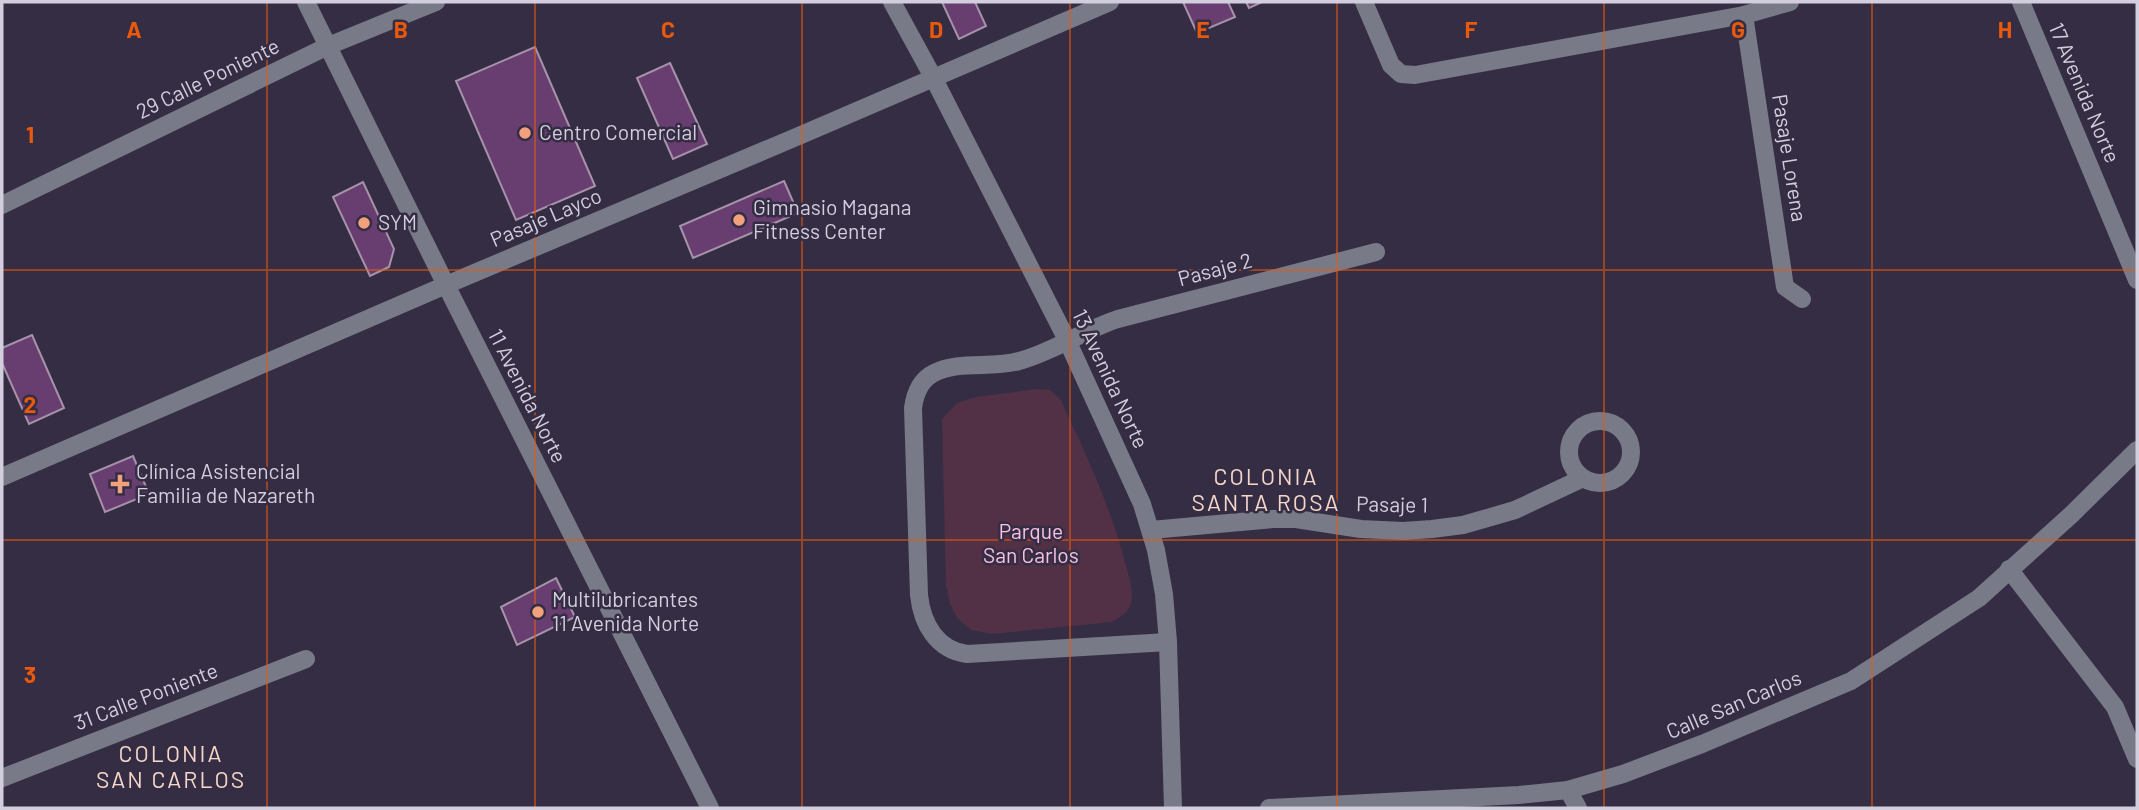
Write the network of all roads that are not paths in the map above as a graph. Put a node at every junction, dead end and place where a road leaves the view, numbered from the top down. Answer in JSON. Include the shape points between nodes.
{"nodes":[{"id":1,"x":306,"y":2,"type":"edge"},
{"id":2,"x":436,"y":2,"type":"edge"},
{"id":3,"x":892,"y":2,"type":"edge"},
{"id":4,"x":1110,"y":2,"type":"edge"},
{"id":5,"x":1364,"y":2,"type":"edge"},
{"id":6,"x":1790,"y":2,"type":"edge"},
{"id":7,"x":2021,"y":2,"type":"edge"},
{"id":8,"x":1744,"y":15,"type":"junction"},
{"id":9,"x":328,"y":46,"type":"junction"},
{"id":10,"x":933,"y":77,"type":"junction"},
{"id":11,"x":3,"y":199,"type":"edge"},
{"id":12,"x":1376,"y":252,"type":"dead end"},
{"id":13,"x":2137,"y":280,"type":"edge"},
{"id":14,"x":446,"y":285,"type":"junction"},
{"id":15,"x":1802,"y":299,"type":"dead end"},
{"id":16,"x":1067,"y":340,"type":"junction"},
{"id":17,"x":2137,"y":450,"type":"edge"},
{"id":18,"x":2,"y":477,"type":"edge"},
{"id":19,"x":1583,"y":478,"type":"dead end"},
{"id":20,"x":1151,"y":530,"type":"junction"},
{"id":21,"x":2010,"y":569,"type":"junction"},
{"id":22,"x":1168,"y":642,"type":"junction"},
{"id":23,"x":306,"y":659,"type":"dead end"},
{"id":24,"x":2137,"y":759,"type":"edge"},
{"id":25,"x":2,"y":778,"type":"edge"},
{"id":26,"x":1568,"y":790,"type":"junction"},
{"id":27,"x":710,"y":808,"type":"edge"},
{"id":28,"x":1172,"y":808,"type":"edge"},
{"id":29,"x":1269,"y":808,"type":"edge"},
{"id":30,"x":1578,"y":808,"type":"edge"}],
"edges":[{"from":1,"to":9,"type":"street","name":"11 Avenida Norte"},
{"from":2,"to":9,"type":"street","name":"29 Calle Poniente"},
{"from":3,"to":10,"type":"street","name":"13 Avenida Norte"},
{"from":4,"to":10,"type":"street","name":"Pasaje Layco"},
{"from":5,"to":8,"type":"street","via":[[1391,65],[1401,74],[1415,75]]},
{"from":6,"to":8,"type":"street"},
{"from":7,"to":13,"type":"street","name":"17 Avenida Norte"},
{"from":8,"to":15,"type":"street","name":"Pasaje Lorena","via":[[1785,287]]},
{"from":9,"to":11,"type":"street","name":"29 Calle Poniente"},
{"from":9,"to":14,"type":"street","name":"11 Avenida Norte"},
{"from":10,"to":14,"type":"street","name":"Pasaje Layco"},
{"from":10,"to":16,"type":"street","name":"13 Avenida Norte"},
{"from":12,"to":16,"type":"street","name":"Pasaje 2","via":[[1118,319]]},
{"from":14,"to":18,"type":"street","name":"Pasaje Layco"},
{"from":14,"to":27,"type":"street","name":"11 Avenida Norte"},
{"from":16,"to":20,"type":"street","name":"13 Avenida Norte"},
{"from":16,"to":22,"type":"street","name":"Pasaje 2","via":[[1021,361],[943,369],[919,386],[913,408],[922,614],[945,647],[967,654]]},
{"from":17,"to":21,"type":"street","name":"Calle San Carlos"},
{"from":19,"to":20,"type":"street","name":"Pasaje 1","via":[[1515,510],[1432,529],[1361,530],[1273,519]]},
{"from":20,"to":22,"type":"street","name":"13 Avenida Norte","via":[[1161,570]]},
{"from":21,"to":24,"type":"street","via":[[2115,707]]},
{"from":21,"to":26,"type":"street","name":"Calle San Carlos","via":[[1979,598],[1851,681],[1692,748]]},
{"from":22,"to":28,"type":"street","name":"13 Avenida Norte"},
{"from":23,"to":25,"type":"street","name":"31 Calle Poniente"},
{"from":26,"to":29,"type":"street","name":"Calle San Carlos"},
{"from":26,"to":30,"type":"street"}]}
